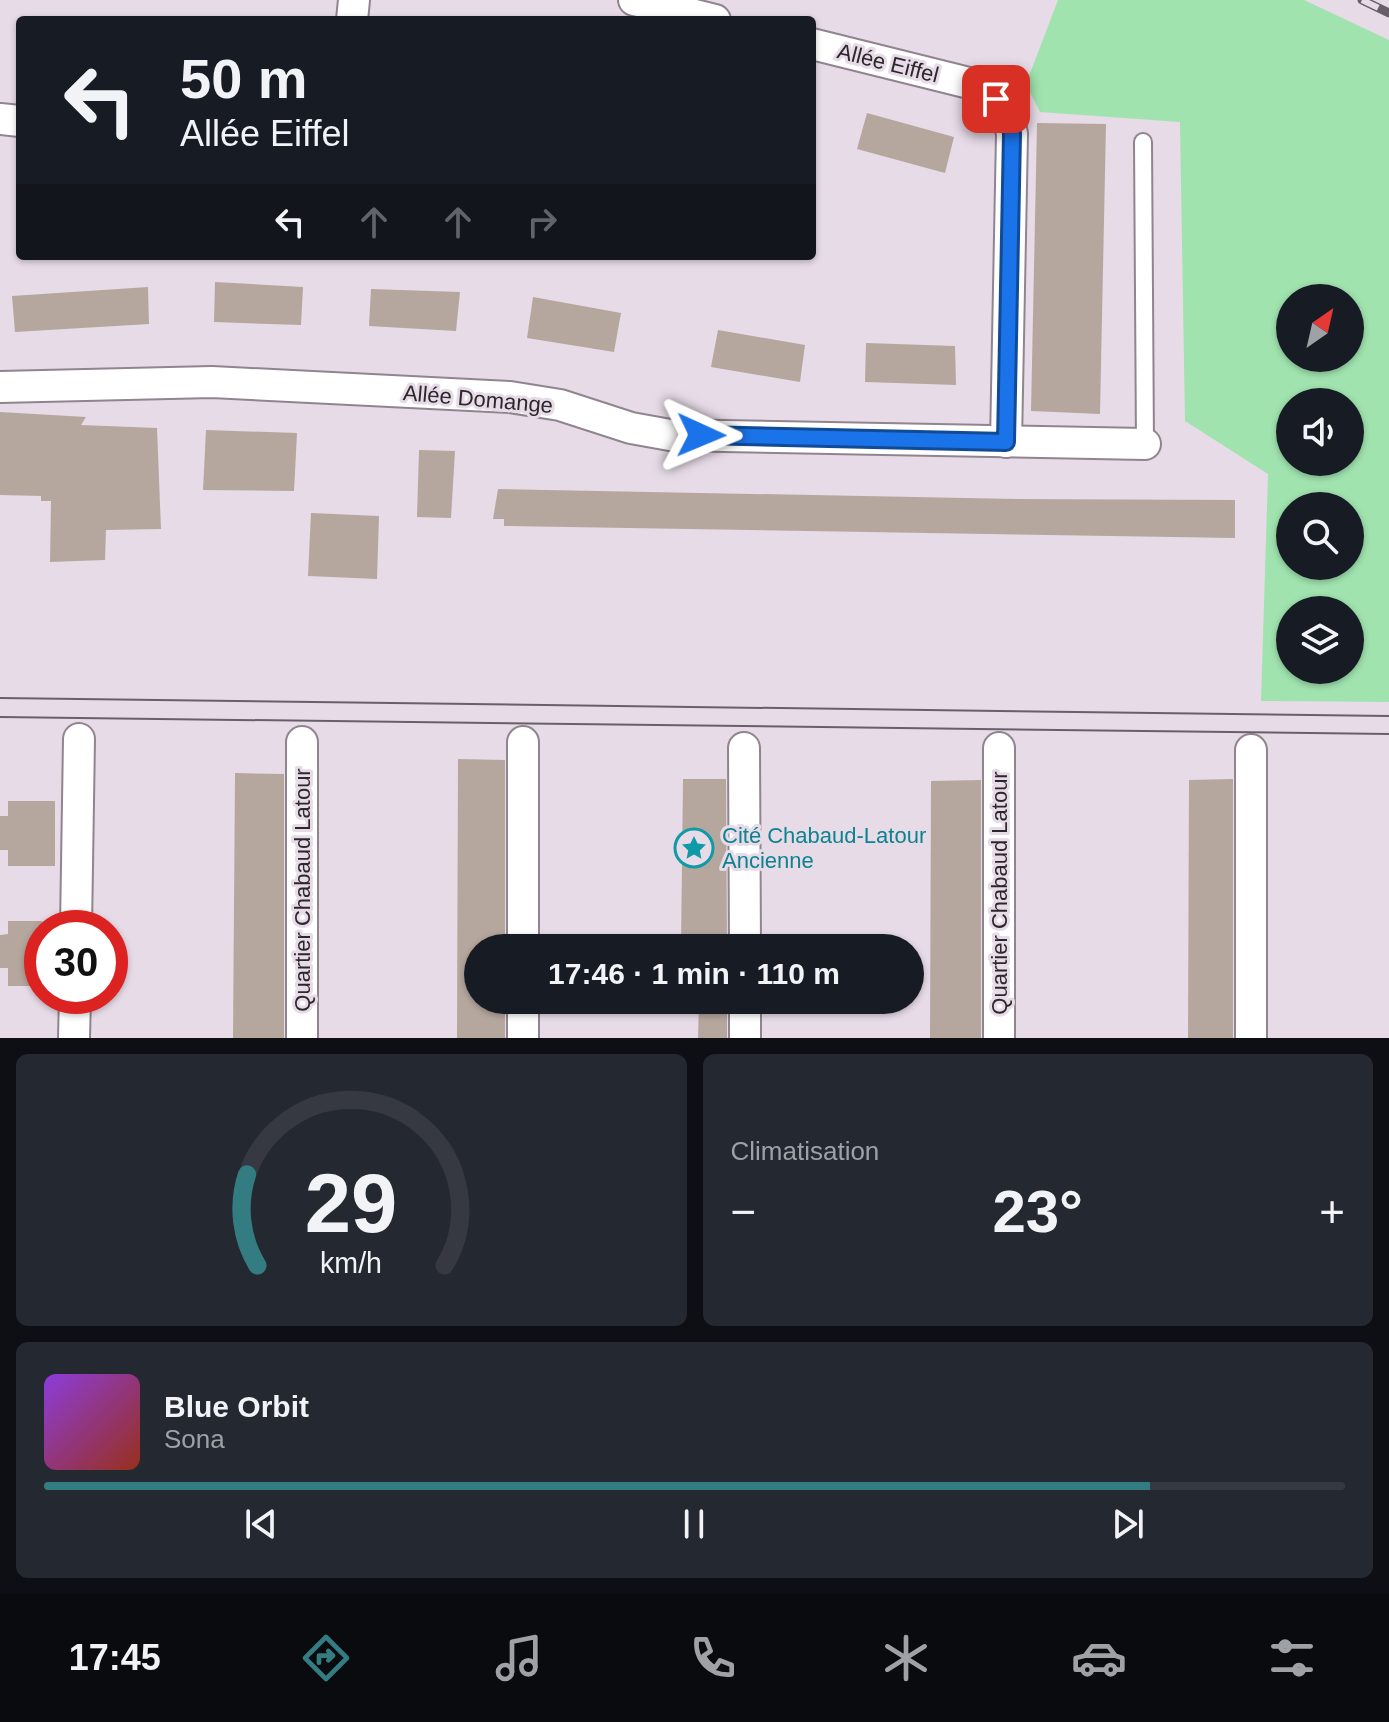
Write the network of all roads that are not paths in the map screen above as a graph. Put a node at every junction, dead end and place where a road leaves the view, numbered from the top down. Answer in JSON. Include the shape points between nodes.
{"nodes":[{"id":1,"x":634,"y":0,"type":"edge"},
{"id":2,"x":699,"y":16,"type":"edge"},
{"id":3,"x":816,"y":45,"type":"edge"},
{"id":4,"x":1143,"y":142,"type":"dead end"},
{"id":5,"x":0,"y":387,"type":"edge"},
{"id":6,"x":1006,"y":442,"type":"junction"},
{"id":7,"x":1145,"y":444,"type":"joint"},
{"id":8,"x":79,"y":739,"type":"dead end"},
{"id":9,"x":302,"y":742,"type":"dead end"},
{"id":10,"x":523,"y":742,"type":"dead end"},
{"id":11,"x":744,"y":748,"type":"dead end"},
{"id":12,"x":999,"y":748,"type":"dead end"},
{"id":13,"x":1251,"y":750,"type":"dead end"},
{"id":14,"x":76,"y":910,"type":"edge"},
{"id":15,"x":523,"y":934,"type":"edge"},
{"id":16,"x":745,"y":934,"type":"edge"},
{"id":17,"x":75,"y":1014,"type":"edge"},
{"id":18,"x":523,"y":1014,"type":"edge"},
{"id":19,"x":745,"y":1014,"type":"edge"},
{"id":20,"x":74,"y":1038,"type":"edge"},
{"id":21,"x":302,"y":1038,"type":"edge"},
{"id":22,"x":523,"y":1038,"type":"edge"},
{"id":23,"x":745,"y":1038,"type":"edge"},
{"id":24,"x":999,"y":1038,"type":"edge"},
{"id":25,"x":1251,"y":1038,"type":"edge"}],
"edges":[{"from":1,"to":2,"type":"street"},
{"from":3,"to":6,"type":"street","name":"Allée Eiffel","via":[[969,83],[1004,109],[1012,134]]},
{"from":4,"to":7,"type":"lane"},
{"from":5,"to":6,"type":"street","name":"Allée Domange","via":[[212,382],[510,397],[670,435]]},
{"from":6,"to":7,"type":"street","name":"Allée Domange"},
{"from":8,"to":14,"type":"street"},
{"from":9,"to":21,"type":"street","name":"Quartier Chabaud Latour"},
{"from":10,"to":15,"type":"street"},
{"from":11,"to":16,"type":"street"},
{"from":12,"to":24,"type":"street","name":"Quartier Chabaud Latour"},
{"from":13,"to":25,"type":"street"},
{"from":17,"to":20,"type":"street"},
{"from":18,"to":22,"type":"street"},
{"from":19,"to":23,"type":"street"}]}
